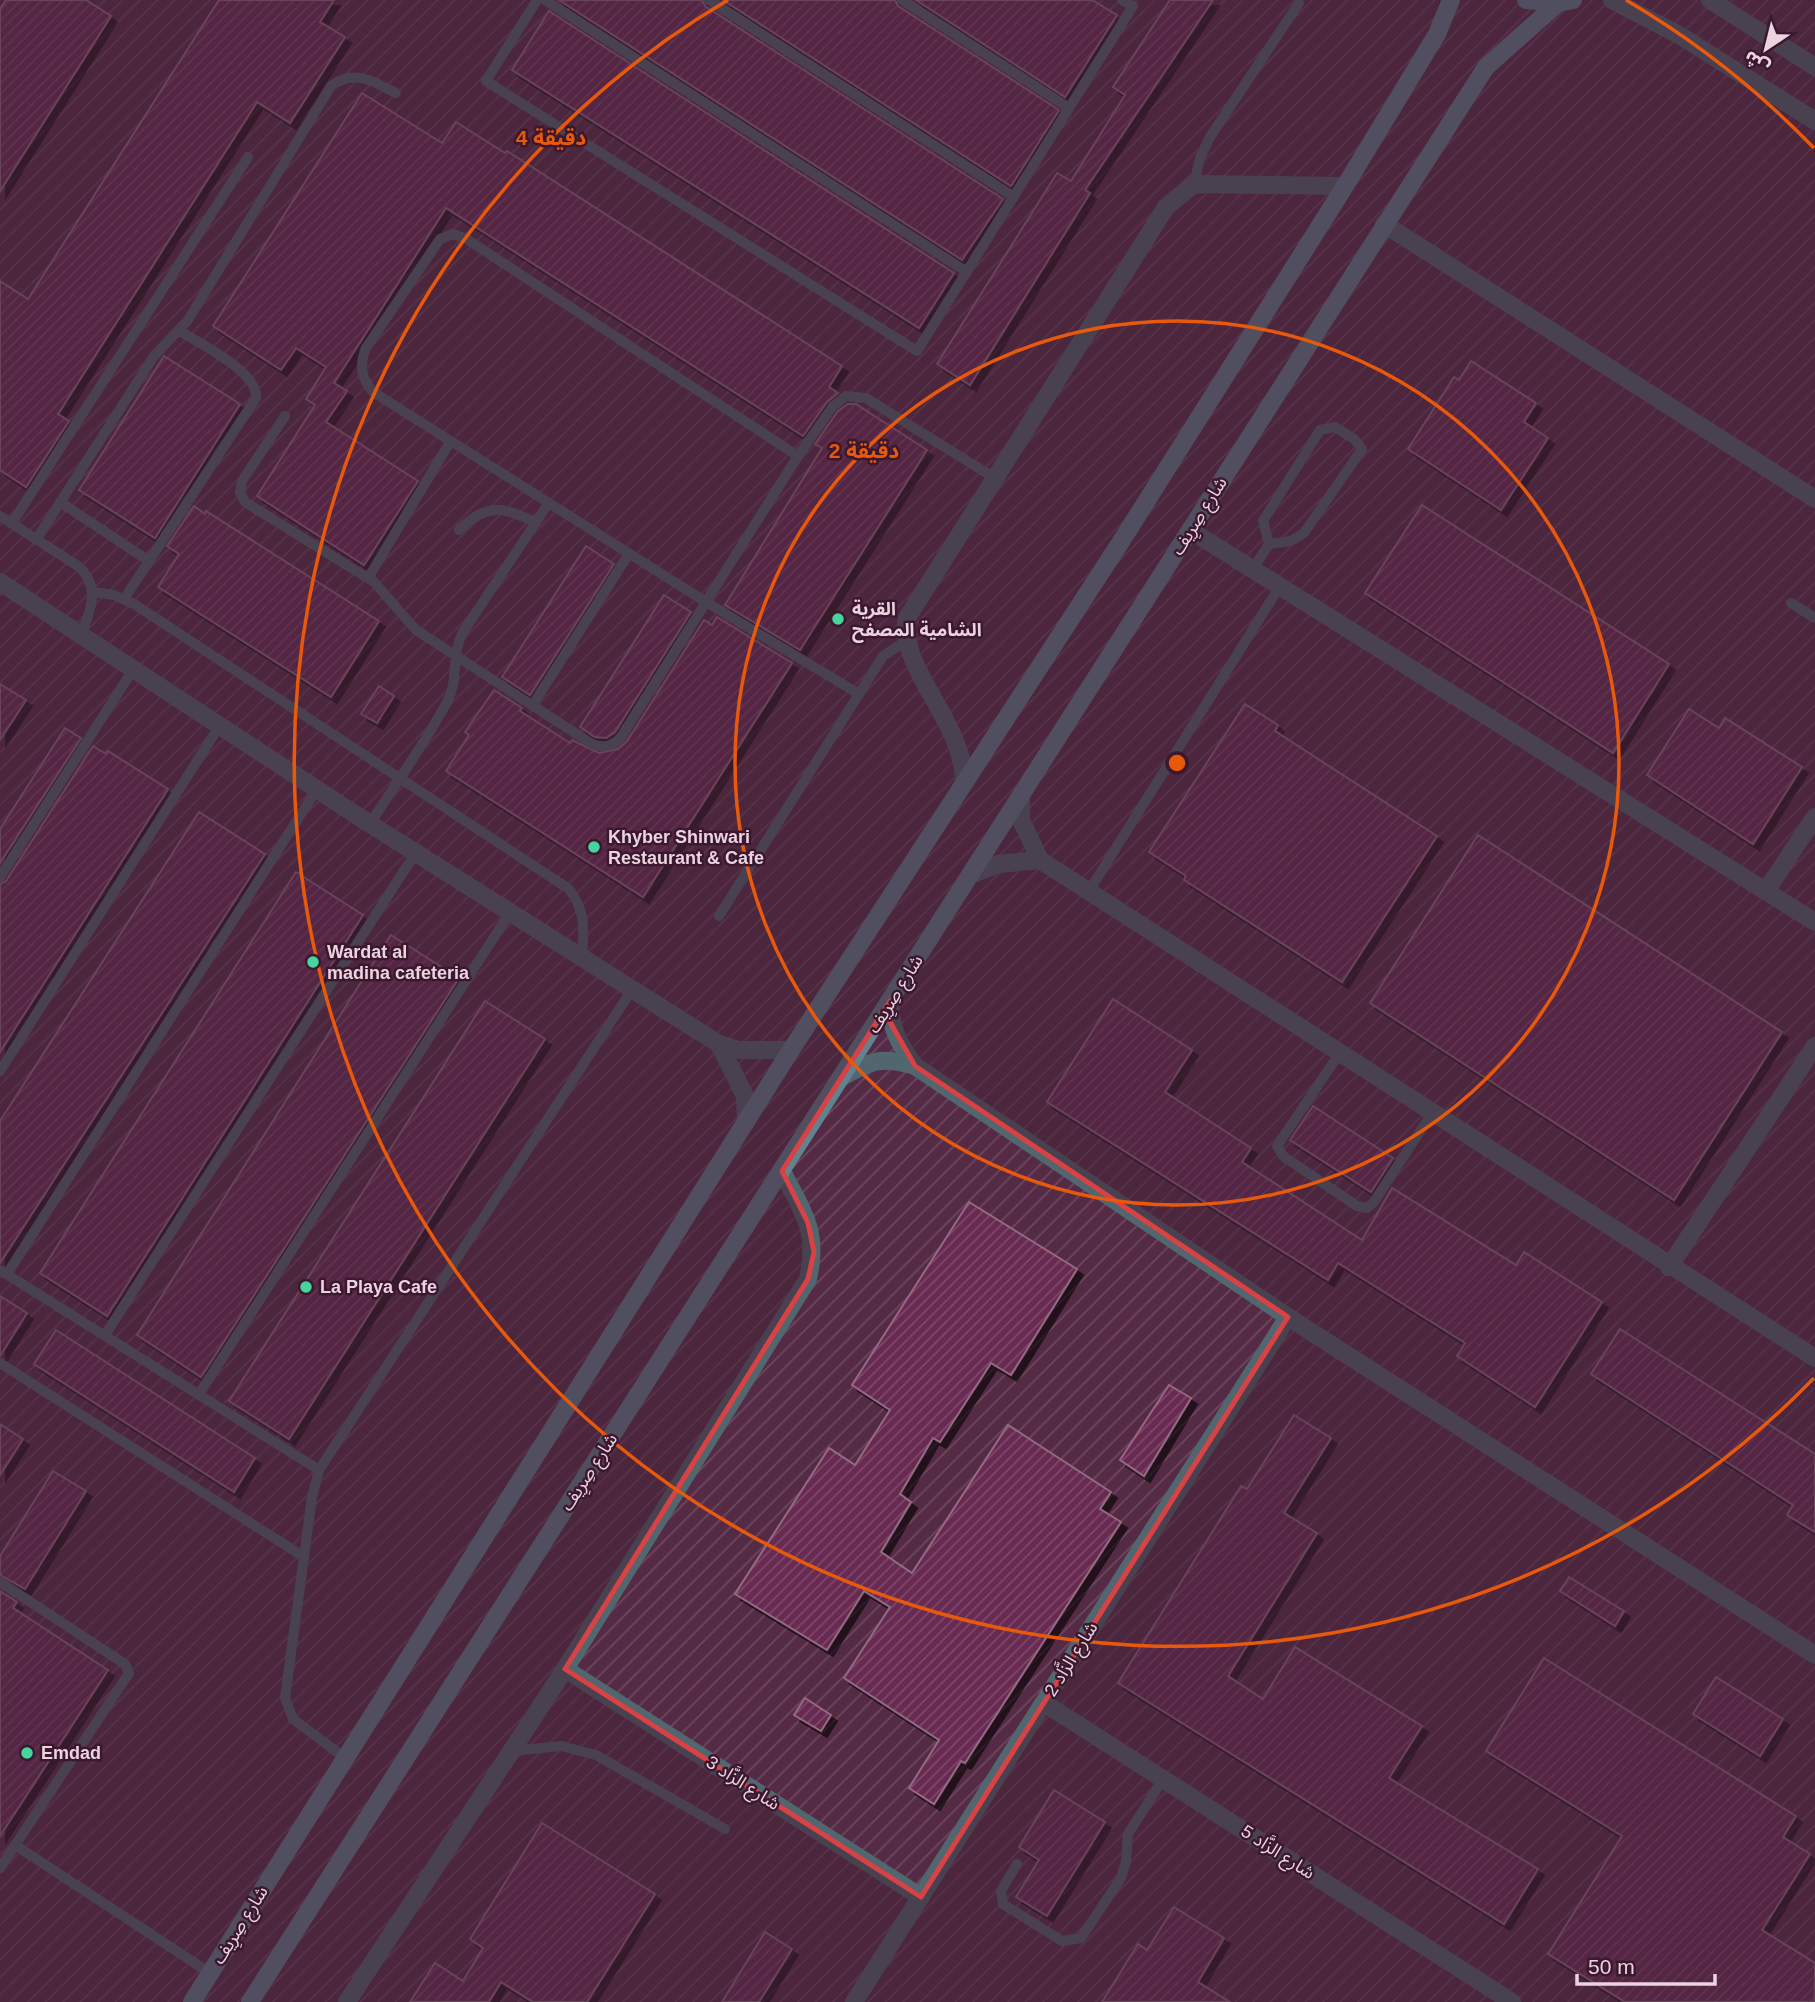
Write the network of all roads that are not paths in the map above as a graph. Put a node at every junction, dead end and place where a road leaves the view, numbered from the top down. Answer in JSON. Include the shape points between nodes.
{"nodes":[{"id":1,"x":537,"y":0,"type":"edge"},
{"id":2,"x":545,"y":0,"type":"edge"},
{"id":3,"x":709,"y":0,"type":"edge"},
{"id":4,"x":902,"y":0,"type":"edge"},
{"id":5,"x":1122,"y":0,"type":"edge"},
{"id":6,"x":1451,"y":0,"type":"edge"},
{"id":7,"x":1526,"y":0,"type":"edge"},
{"id":8,"x":1612,"y":0,"type":"edge"},
{"id":9,"x":1710,"y":0,"type":"edge"},
{"id":10,"x":1566,"y":1,"type":"edge"},
{"id":11,"x":1299,"y":3,"type":"dead end"},
{"id":12,"x":1813,"y":61,"type":"edge"},
{"id":13,"x":396,"y":93,"type":"dead end"},
{"id":14,"x":1069,"y":108,"type":"junction"},
{"id":15,"x":1815,"y":121,"type":"edge"},
{"id":16,"x":248,"y":157,"type":"dead end"},
{"id":17,"x":1194,"y":184,"type":"junction"},
{"id":18,"x":1345,"y":186,"type":"junction"},
{"id":19,"x":1014,"y":197,"type":"junction"},
{"id":20,"x":1384,"y":223,"type":"junction"},
{"id":21,"x":967,"y":272,"type":"junction"},
{"id":22,"x":180,"y":331,"type":"junction"},
{"id":23,"x":285,"y":416,"type":"dead end"},
{"id":24,"x":450,"y":442,"type":"junction"},
{"id":25,"x":799,"y":456,"type":"junction"},
{"id":26,"x":993,"y":477,"type":"junction"},
{"id":27,"x":1815,"y":499,"type":"edge"},
{"id":28,"x":60,"y":502,"type":"junction"},
{"id":29,"x":548,"y":504,"type":"junction"},
{"id":30,"x":0,"y":516,"type":"edge"},
{"id":31,"x":536,"y":522,"type":"junction"},
{"id":32,"x":12,"y":523,"type":"junction"},
{"id":33,"x":459,"y":530,"type":"dead end"},
{"id":34,"x":1190,"y":530,"type":"junction"},
{"id":35,"x":36,"y":540,"type":"junction"},
{"id":36,"x":1269,"y":544,"type":"junction"},
{"id":37,"x":628,"y":555,"type":"junction"},
{"id":38,"x":149,"y":561,"type":"junction"},
{"id":39,"x":1253,"y":569,"type":"junction"},
{"id":40,"x":368,"y":578,"type":"junction"},
{"id":41,"x":0,"y":582,"type":"edge"},
{"id":42,"x":1280,"y":586,"type":"junction"},
{"id":43,"x":93,"y":592,"type":"junction"},
{"id":44,"x":124,"y":599,"type":"junction"},
{"id":45,"x":706,"y":602,"type":"junction"},
{"id":46,"x":1791,"y":603,"type":"dead end"},
{"id":47,"x":1815,"y":618,"type":"edge"},
{"id":48,"x":82,"y":633,"type":"junction"},
{"id":49,"x":906,"y":641,"type":"junction"},
{"id":50,"x":455,"y":654,"type":"junction"},
{"id":51,"x":134,"y":668,"type":"junction"},
{"id":52,"x":859,"y":694,"type":"junction"},
{"id":53,"x":532,"y":706,"type":"junction"},
{"id":54,"x":220,"y":724,"type":"junction"},
{"id":55,"x":398,"y":779,"type":"junction"},
{"id":56,"x":964,"y":782,"type":"junction"},
{"id":57,"x":317,"y":789,"type":"junction"},
{"id":58,"x":1021,"y":795,"type":"junction"},
{"id":59,"x":1815,"y":817,"type":"edge"},
{"id":60,"x":370,"y":824,"type":"junction"},
{"id":61,"x":416,"y":852,"type":"junction"},
{"id":62,"x":1040,"y":860,"type":"junction"},
{"id":63,"x":970,"y":875,"type":"junction"},
{"id":64,"x":0,"y":877,"type":"edge"},
{"id":65,"x":1089,"y":891,"type":"junction"},
{"id":66,"x":1766,"y":891,"type":"junction"},
{"id":67,"x":511,"y":911,"type":"junction"},
{"id":68,"x":719,"y":916,"type":"dead end"},
{"id":69,"x":1815,"y":922,"type":"edge"},
{"id":70,"x":582,"y":956,"type":"junction"},
{"id":71,"x":633,"y":988,"type":"junction"},
{"id":72,"x":890,"y":1001,"type":"junction"},
{"id":73,"x":719,"y":1044,"type":"junction"},
{"id":74,"x":1815,"y":1046,"type":"edge"},
{"id":75,"x":791,"y":1050,"type":"junction"},
{"id":76,"x":1339,"y":1054,"type":"junction"},
{"id":77,"x":915,"y":1066,"type":"junction"},
{"id":78,"x":0,"y":1071,"type":"edge"},
{"id":79,"x":842,"y":1077,"type":"junction"},
{"id":80,"x":1432,"y":1113,"type":"junction"},
{"id":81,"x":746,"y":1122,"type":"junction"},
{"id":82,"x":782,"y":1171,"type":"junction"},
{"id":83,"x":1669,"y":1267,"type":"junction"},
{"id":84,"x":3,"y":1272,"type":"edge"},
{"id":85,"x":1289,"y":1317,"type":"junction"},
{"id":86,"x":105,"y":1335,"type":"junction"},
{"id":87,"x":1815,"y":1358,"type":"edge"},
{"id":88,"x":0,"y":1363,"type":"edge"},
{"id":89,"x":199,"y":1394,"type":"junction"},
{"id":90,"x":319,"y":1470,"type":"junction"},
{"id":91,"x":304,"y":1557,"type":"junction"},
{"id":92,"x":0,"y":1583,"type":"edge"},
{"id":93,"x":1815,"y":1655,"type":"edge"},
{"id":94,"x":565,"y":1669,"type":"junction"},
{"id":95,"x":1044,"y":1703,"type":"junction"},
{"id":96,"x":512,"y":1751,"type":"junction"},
{"id":97,"x":345,"y":1758,"type":"junction"},
{"id":98,"x":1163,"y":1779,"type":"junction"},
{"id":99,"x":725,"y":1829,"type":"dead end"},
{"id":100,"x":15,"y":1845,"type":"junction"},
{"id":101,"x":1017,"y":1864,"type":"dead end"},
{"id":102,"x":0,"y":1868,"type":"edge"},
{"id":103,"x":921,"y":1897,"type":"junction"},
{"id":104,"x":210,"y":1973,"type":"junction"},
{"id":105,"x":192,"y":2002,"type":"edge"},
{"id":106,"x":250,"y":2002,"type":"edge"},
{"id":107,"x":347,"y":2002,"type":"edge"},
{"id":108,"x":854,"y":2002,"type":"edge"},
{"id":109,"x":1511,"y":2002,"type":"edge"}],
"edges":[{"from":1,"to":21,"type":"lane","via":[[486,81],[917,351]]},
{"from":2,"to":21,"type":"lane"},
{"from":3,"to":19,"type":"lane"},
{"from":4,"to":14,"type":"lane"},
{"from":5,"to":14,"type":"lane","via":[[1133,6]]},
{"from":6,"to":18,"type":"main road","name":"شارع صِرِيف","via":[[1437,34]]},
{"from":7,"to":10,"type":"main road"},
{"from":8,"to":15,"type":"street","via":[[1681,36]]},
{"from":9,"to":12,"type":"street"},
{"from":10,"to":20,"type":"main road","name":"شارع صِرِيف","via":[[1486,67]]},
{"from":11,"to":17,"type":"lane","via":[[1210,137]]},
{"from":13,"to":22,"type":"lane","via":[[355,76],[331,86]]},
{"from":14,"to":19,"type":"lane"},
{"from":16,"to":32,"type":"lane"},
{"from":17,"to":18,"type":"street"},
{"from":17,"to":26,"type":"street","via":[[1166,207]]},
{"from":18,"to":56,"type":"main road","name":"شارع صِرِيف"},
{"from":19,"to":21,"type":"lane"},
{"from":20,"to":27,"type":"street"},
{"from":20,"to":34,"type":"main road","name":"شارع صِرِيف"},
{"from":22,"to":28,"type":"lane","via":[[154,356]]},
{"from":22,"to":38,"type":"lane","via":[[247,374],[256,393]]},
{"from":23,"to":40,"type":"lane","via":[[242,481],[242,497]]},
{"from":24,"to":25,"type":"lane","via":[[373,392],[362,366],[366,348],[440,239],[453,234]]},
{"from":24,"to":29,"type":"lane"},
{"from":24,"to":40,"type":"lane"},
{"from":25,"to":26,"type":"lane","via":[[833,406],[846,396],[866,398]]},
{"from":25,"to":45,"type":"lane"},
{"from":26,"to":49,"type":"street","via":[[912,607]]},
{"from":28,"to":35,"type":"lane"},
{"from":28,"to":38,"type":"lane"},
{"from":29,"to":31,"type":"lane"},
{"from":29,"to":37,"type":"lane"},
{"from":30,"to":32,"type":"lane"},
{"from":31,"to":33,"type":"lane","via":[[492,509],[473,516]]},
{"from":31,"to":50,"type":"lane","via":[[463,632]]},
{"from":32,"to":35,"type":"lane"},
{"from":34,"to":39,"type":"street"},
{"from":34,"to":58,"type":"main road","name":"شارع صِرِيف"},
{"from":35,"to":43,"type":"lane","via":[[78,566],[89,577]]},
{"from":36,"to":36,"type":"lane","via":[[1291,541],[1304,533],[1362,449],[1354,439],[1335,427],[1320,430],[1263,521]]},
{"from":36,"to":39,"type":"lane"},
{"from":37,"to":45,"type":"lane"},
{"from":37,"to":53,"type":"lane"},
{"from":38,"to":44,"type":"lane"},
{"from":39,"to":42,"type":"street"},
{"from":40,"to":50,"type":"lane","via":[[416,630]]},
{"from":41,"to":48,"type":"street"},
{"from":42,"to":65,"type":"lane"},
{"from":42,"to":66,"type":"street"},
{"from":43,"to":44,"type":"lane"},
{"from":43,"to":48,"type":"lane"},
{"from":44,"to":55,"type":"lane"},
{"from":45,"to":52,"type":"lane"},
{"from":45,"to":53,"type":"lane","via":[[613,744],[592,744]]},
{"from":46,"to":47,"type":"lane"},
{"from":48,"to":51,"type":"street"},
{"from":49,"to":52,"type":"lane","via":[[883,656]]},
{"from":49,"to":56,"type":"street","via":[[958,741]]},
{"from":50,"to":53,"type":"lane"},
{"from":50,"to":55,"type":"lane","via":[[448,699]]},
{"from":51,"to":54,"type":"street"},
{"from":51,"to":64,"type":"lane"},
{"from":52,"to":68,"type":"lane"},
{"from":54,"to":57,"type":"street"},
{"from":54,"to":78,"type":"lane"},
{"from":55,"to":60,"type":"lane"},
{"from":55,"to":70,"type":"lane","via":[[569,889],[582,910]]},
{"from":56,"to":75,"type":"main road","name":"شارع صِرِيف"},
{"from":57,"to":60,"type":"street"},
{"from":57,"to":84,"type":"lane"},
{"from":58,"to":62,"type":"street","via":[[1021,820]]},
{"from":58,"to":63,"type":"main road","name":"شارع صِرِيف"},
{"from":59,"to":66,"type":"street"},
{"from":60,"to":61,"type":"street"},
{"from":61,"to":67,"type":"street"},
{"from":61,"to":86,"type":"lane"},
{"from":62,"to":63,"type":"street","via":[[998,864]]},
{"from":62,"to":65,"type":"street"},
{"from":63,"to":72,"type":"main road","name":"شارع صِرِيف"},
{"from":65,"to":76,"type":"street"},
{"from":66,"to":69,"type":"street"},
{"from":67,"to":70,"type":"street"},
{"from":67,"to":89,"type":"lane"},
{"from":70,"to":71,"type":"street"},
{"from":71,"to":73,"type":"street"},
{"from":71,"to":90,"type":"lane"},
{"from":72,"to":77,"type":"street","via":[[890,1022]]},
{"from":72,"to":79,"type":"main road","name":"شارع صِرِيف"},
{"from":73,"to":75,"type":"street","via":[[760,1052]]},
{"from":73,"to":81,"type":"street","via":[[745,1096]]},
{"from":74,"to":83,"type":"street"},
{"from":75,"to":81,"type":"main road","name":"شارع صِرِيف"},
{"from":76,"to":80,"type":"street"},
{"from":76,"to":80,"type":"lane","via":[[1277,1146],[1283,1156],[1357,1206],[1371,1206]]},
{"from":77,"to":79,"type":"street","via":[[872,1060]]},
{"from":77,"to":85,"type":"street"},
{"from":79,"to":82,"type":"main road","name":"شارع صِرِيف"},
{"from":80,"to":83,"type":"street"},
{"from":81,"to":97,"type":"main road","name":"شارع صِرِيف"},
{"from":82,"to":94,"type":"street","via":[[808,1223],[814,1252],[808,1279]]},
{"from":82,"to":106,"type":"main road","name":"شارع صِرِيف"},
{"from":83,"to":87,"type":"street"},
{"from":84,"to":86,"type":"lane"},
{"from":85,"to":93,"type":"street"},
{"from":85,"to":95,"type":"street","name":"شارع الزَّاد 2"},
{"from":86,"to":89,"type":"lane"},
{"from":88,"to":91,"type":"lane"},
{"from":89,"to":90,"type":"lane"},
{"from":90,"to":91,"type":"lane"},
{"from":91,"to":97,"type":"lane","via":[[285,1698],[293,1719]]},
{"from":92,"to":100,"type":"lane","via":[[125,1664],[129,1673]]},
{"from":94,"to":96,"type":"street"},
{"from":94,"to":103,"type":"street","name":"شارع الزَّاد 3"},
{"from":95,"to":98,"type":"street","name":"شارع الزَّاد 5"},
{"from":95,"to":103,"type":"street","name":"شارع الزَّاد 2"},
{"from":96,"to":99,"type":"lane","via":[[561,1746],[596,1755]]},
{"from":96,"to":107,"type":"street"},
{"from":97,"to":104,"type":"main road","name":"شارع صِرِيف"},
{"from":98,"to":101,"type":"lane","via":[[1128,1834],[1121,1878],[1081,1938],[1062,1941],[1003,1904],[1001,1891]]},
{"from":98,"to":109,"type":"street","name":"شارع الزَّاد 5"},
{"from":100,"to":102,"type":"lane"},
{"from":100,"to":104,"type":"lane"},
{"from":103,"to":108,"type":"street","name":"شارع الزَّاد 2"},
{"from":104,"to":105,"type":"main road","name":"شارع صِرِيف"}]}
